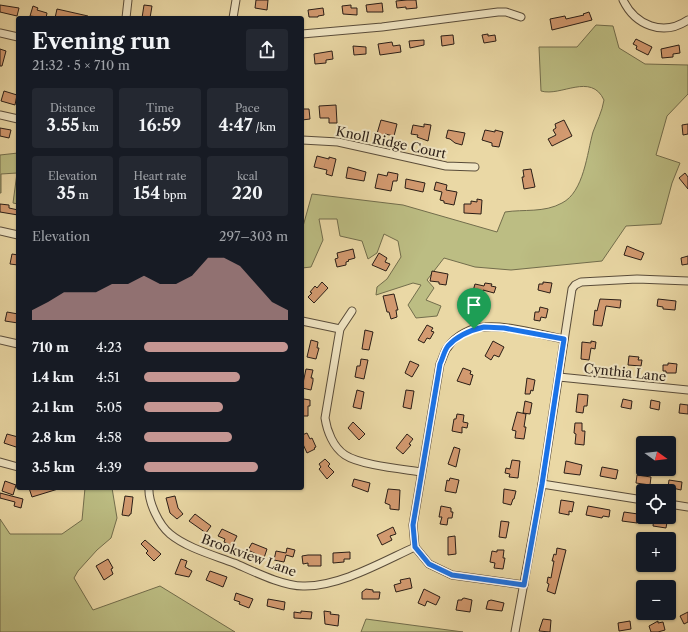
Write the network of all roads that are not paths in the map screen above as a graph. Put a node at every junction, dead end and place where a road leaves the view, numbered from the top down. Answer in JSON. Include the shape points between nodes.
{"nodes":[{"id":1,"x":128,"y":0,"type":"edge"},
{"id":2,"x":236,"y":0,"type":"edge"},
{"id":3,"x":623,"y":0,"type":"edge"},
{"id":4,"x":126,"y":16,"type":"edge"},
{"id":5,"x":233,"y":16,"type":"edge"},
{"id":6,"x":521,"y":17,"type":"dead end"},
{"id":7,"x":688,"y":20,"type":"edge"},
{"id":8,"x":0,"y":33,"type":"edge"},
{"id":9,"x":304,"y":34,"type":"edge"},
{"id":10,"x":16,"y":37,"type":"edge"},
{"id":11,"x":0,"y":115,"type":"edge"},
{"id":12,"x":16,"y":119,"type":"edge"},
{"id":13,"x":304,"y":140,"type":"edge"},
{"id":14,"x":475,"y":167,"type":"dead end"},
{"id":15,"x":0,"y":231,"type":"edge"},
{"id":16,"x":16,"y":235,"type":"edge"},
{"id":17,"x":688,"y":281,"type":"edge"},
{"id":18,"x":352,"y":311,"type":"dead end"},
{"id":19,"x":304,"y":321,"type":"edge"},
{"id":20,"x":340,"y":328,"type":"junction"},
{"id":21,"x":564,"y":339,"type":"junction"},
{"id":22,"x":0,"y":340,"type":"edge"},
{"id":23,"x":16,"y":344,"type":"edge"},
{"id":24,"x":559,"y":377,"type":"junction"},
{"id":25,"x":688,"y":390,"type":"edge"},
{"id":26,"x":0,"y":462,"type":"edge"},
{"id":27,"x":16,"y":466,"type":"edge"},
{"id":28,"x":421,"y":472,"type":"junction"},
{"id":29,"x":542,"y":484,"type":"junction"},
{"id":30,"x":148,"y":490,"type":"edge"},
{"id":31,"x":636,"y":499,"type":"edge"},
{"id":32,"x":676,"y":505,"type":"edge"},
{"id":33,"x":688,"y":507,"type":"edge"},
{"id":34,"x":415,"y":547,"type":"junction"},
{"id":35,"x":524,"y":585,"type":"junction"},
{"id":36,"x":515,"y":632,"type":"edge"}],
"edges":[{"from":1,"to":4,"type":"street"},
{"from":2,"to":5,"type":"street"},
{"from":3,"to":7,"type":"street","via":[[633,16],[650,26],[667,28]]},
{"from":6,"to":9,"type":"street","via":[[498,12]]},
{"from":8,"to":10,"type":"street"},
{"from":11,"to":12,"type":"street"},
{"from":13,"to":14,"type":"street","name":"Knoll Ridge Court","via":[[338,142],[446,166]]},
{"from":15,"to":16,"type":"street"},
{"from":17,"to":21,"type":"street","via":[[637,279],[581,282],[572,290]]},
{"from":18,"to":20,"type":"street"},
{"from":19,"to":20,"type":"street"},
{"from":20,"to":28,"type":"street","via":[[325,418],[327,432],[345,455],[360,461]]},
{"from":21,"to":24,"type":"street"},
{"from":21,"to":28,"type":"street","via":[[484,327],[464,334],[448,347],[440,364]]},
{"from":22,"to":23,"type":"street"},
{"from":24,"to":25,"type":"street","name":"Cynthia Lane"},
{"from":24,"to":29,"type":"street"},
{"from":26,"to":27,"type":"street"},
{"from":28,"to":34,"type":"street","via":[[413,525]]},
{"from":29,"to":31,"type":"street"},
{"from":29,"to":35,"type":"street"},
{"from":30,"to":34,"type":"street","name":"Brookview Lane","via":[[155,513],[169,534],[190,546],[279,581],[303,586],[340,580]]},
{"from":32,"to":33,"type":"street"},
{"from":34,"to":35,"type":"street","via":[[429,564],[452,575]]},
{"from":35,"to":36,"type":"street"}]}
